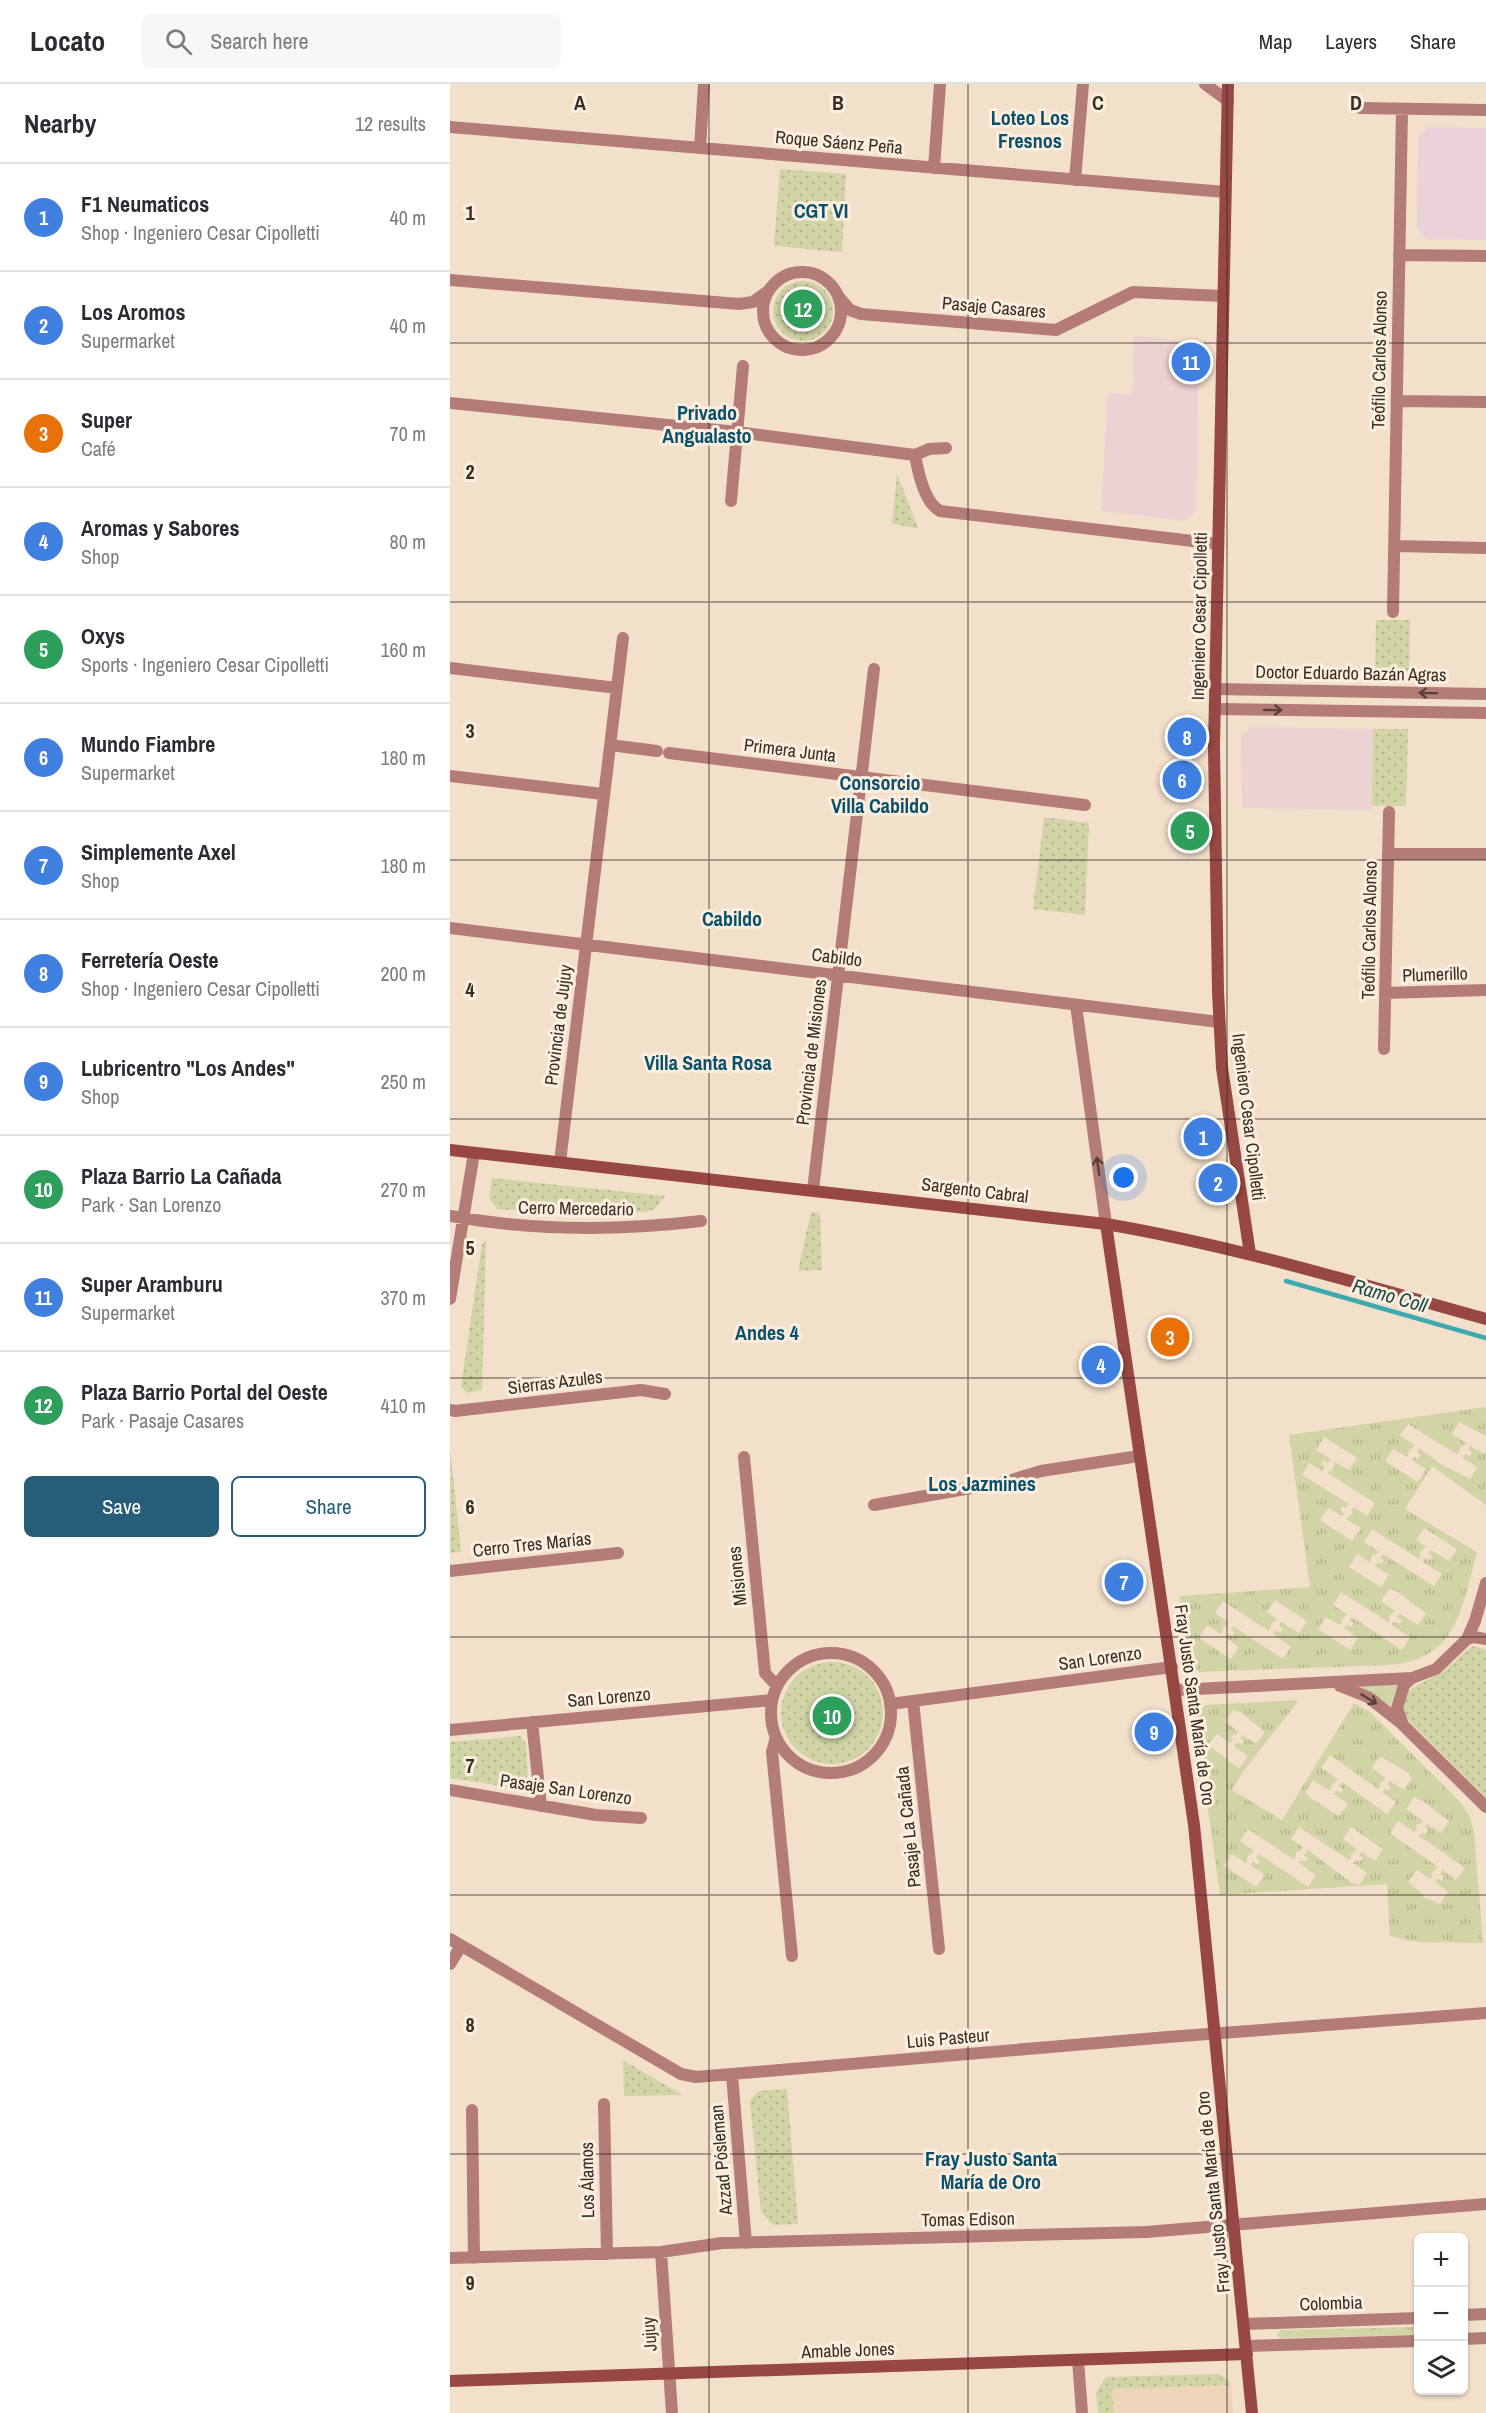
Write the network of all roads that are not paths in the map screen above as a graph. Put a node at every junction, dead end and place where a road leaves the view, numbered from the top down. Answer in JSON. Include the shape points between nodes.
{"nodes":[{"id":1,"x":704,"y":84,"type":"edge"},
{"id":2,"x":940,"y":84,"type":"edge"},
{"id":3,"x":1083,"y":84,"type":"edge"},
{"id":4,"x":1205,"y":84,"type":"edge"},
{"id":5,"x":1228,"y":84,"type":"edge"},
{"id":6,"x":1228,"y":101,"type":"junction"},
{"id":7,"x":1360,"y":108,"type":"dead end"},
{"id":8,"x":1402,"y":109,"type":"junction"},
{"id":9,"x":1486,"y":110,"type":"edge"},
{"id":10,"x":450,"y":127,"type":"edge"},
{"id":11,"x":700,"y":148,"type":"junction"},
{"id":12,"x":934,"y":168,"type":"junction"},
{"id":13,"x":1075,"y":180,"type":"junction"},
{"id":14,"x":1225,"y":192,"type":"junction"},
{"id":15,"x":1399,"y":255,"type":"junction"},
{"id":16,"x":1486,"y":256,"type":"edge"},
{"id":17,"x":450,"y":280,"type":"edge"},
{"id":18,"x":767,"y":292,"type":"junction"},
{"id":19,"x":838,"y":296,"type":"junction"},
{"id":20,"x":1222,"y":296,"type":"junction"},
{"id":21,"x":739,"y":304,"type":"junction"},
{"id":22,"x":861,"y":314,"type":"junction"},
{"id":23,"x":767,"y":329,"type":"junction"},
{"id":24,"x":836,"y":330,"type":"junction"},
{"id":25,"x":742,"y":366,"type":"dead end"},
{"id":26,"x":1397,"y":401,"type":"junction"},
{"id":27,"x":1486,"y":402,"type":"edge"},
{"id":28,"x":450,"y":403,"type":"edge"},
{"id":29,"x":737,"y":432,"type":"junction"},
{"id":30,"x":946,"y":448,"type":"dead end"},
{"id":31,"x":915,"y":456,"type":"junction"},
{"id":32,"x":731,"y":501,"type":"dead end"},
{"id":33,"x":1218,"y":544,"type":"junction"},
{"id":34,"x":1394,"y":546,"type":"junction"},
{"id":35,"x":1486,"y":548,"type":"edge"},
{"id":36,"x":1393,"y":612,"type":"dead end"},
{"id":37,"x":623,"y":638,"type":"dead end"},
{"id":38,"x":450,"y":668,"type":"edge"},
{"id":39,"x":874,"y":669,"type":"dead end"},
{"id":40,"x":617,"y":688,"type":"junction"},
{"id":41,"x":1215,"y":689,"type":"junction"},
{"id":42,"x":1486,"y":694,"type":"edge"},
{"id":43,"x":1215,"y":709,"type":"junction"},
{"id":44,"x":1486,"y":713,"type":"edge"},
{"id":45,"x":610,"y":745,"type":"junction"},
{"id":46,"x":450,"y":776,"type":"edge"},
{"id":47,"x":861,"y":777,"type":"junction"},
{"id":48,"x":603,"y":794,"type":"junction"},
{"id":49,"x":1084,"y":805,"type":"dead end"},
{"id":50,"x":1389,"y":812,"type":"dead end"},
{"id":51,"x":1388,"y":854,"type":"junction"},
{"id":52,"x":1486,"y":854,"type":"edge"},
{"id":53,"x":450,"y":928,"type":"edge"},
{"id":54,"x":585,"y":944,"type":"junction"},
{"id":55,"x":838,"y":975,"type":"junction"},
{"id":56,"x":1486,"y":990,"type":"edge"},
{"id":57,"x":1385,"y":993,"type":"junction"},
{"id":58,"x":1076,"y":1005,"type":"junction"},
{"id":59,"x":1219,"y":1022,"type":"junction"},
{"id":60,"x":1384,"y":1049,"type":"dead end"},
{"id":61,"x":450,"y":1150,"type":"edge"},
{"id":62,"x":474,"y":1153,"type":"junction"},
{"id":63,"x":560,"y":1162,"type":"junction"},
{"id":64,"x":813,"y":1190,"type":"junction"},
{"id":65,"x":450,"y":1216,"type":"edge"},
{"id":66,"x":465,"y":1219,"type":"junction"},
{"id":67,"x":701,"y":1221,"type":"dead end"},
{"id":68,"x":1106,"y":1224,"type":"junction"},
{"id":69,"x":1250,"y":1254,"type":"junction"},
{"id":70,"x":450,"y":1299,"type":"edge"},
{"id":71,"x":1486,"y":1319,"type":"edge"},
{"id":72,"x":665,"y":1394,"type":"dead end"},
{"id":73,"x":450,"y":1410,"type":"edge"},
{"id":74,"x":1139,"y":1456,"type":"junction"},
{"id":75,"x":744,"y":1457,"type":"dead end"},
{"id":76,"x":874,"y":1505,"type":"dead end"},
{"id":77,"x":618,"y":1553,"type":"dead end"},
{"id":78,"x":450,"y":1571,"type":"edge"},
{"id":79,"x":1486,"y":1583,"type":"edge"},
{"id":80,"x":1467,"y":1639,"type":"junction"},
{"id":81,"x":1486,"y":1639,"type":"edge"},
{"id":82,"x":1172,"y":1667,"type":"junction"},
{"id":83,"x":1412,"y":1678,"type":"junction"},
{"id":84,"x":1330,"y":1683,"type":"junction"},
{"id":85,"x":777,"y":1686,"type":"junction"},
{"id":86,"x":1176,"y":1690,"type":"junction"},
{"id":87,"x":772,"y":1700,"type":"junction"},
{"id":88,"x":913,"y":1701,"type":"junction"},
{"id":89,"x":890,"y":1704,"type":"junction"},
{"id":90,"x":532,"y":1722,"type":"junction"},
{"id":91,"x":1403,"y":1725,"type":"junction"},
{"id":92,"x":450,"y":1730,"type":"edge"},
{"id":93,"x":776,"y":1737,"type":"junction"},
{"id":94,"x":450,"y":1790,"type":"edge"},
{"id":95,"x":541,"y":1806,"type":"junction"},
{"id":96,"x":1485,"y":1809,"type":"edge"},
{"id":97,"x":641,"y":1818,"type":"dead end"},
{"id":98,"x":455,"y":1942,"type":"edge"},
{"id":99,"x":939,"y":1949,"type":"dead end"},
{"id":100,"x":792,"y":1956,"type":"dead end"},
{"id":101,"x":450,"y":1964,"type":"edge"},
{"id":102,"x":1486,"y":2013,"type":"edge"},
{"id":103,"x":1215,"y":2033,"type":"junction"},
{"id":104,"x":732,"y":2075,"type":"junction"},
{"id":105,"x":604,"y":2104,"type":"dead end"},
{"id":106,"x":472,"y":2110,"type":"dead end"},
{"id":107,"x":1486,"y":2204,"type":"edge"},
{"id":108,"x":1234,"y":2224,"type":"junction"},
{"id":109,"x":746,"y":2243,"type":"junction"},
{"id":110,"x":661,"y":2252,"type":"junction"},
{"id":111,"x":607,"y":2254,"type":"junction"},
{"id":112,"x":450,"y":2258,"type":"edge"},
{"id":113,"x":474,"y":2258,"type":"junction"},
{"id":114,"x":1486,"y":2314,"type":"edge"},
{"id":115,"x":1468,"y":2315,"type":"edge"},
{"id":116,"x":1414,"y":2318,"type":"edge"},
{"id":117,"x":1245,"y":2324,"type":"junction"},
{"id":118,"x":1486,"y":2338,"type":"edge"},
{"id":119,"x":1468,"y":2339,"type":"edge"},
{"id":120,"x":1414,"y":2341,"type":"edge"},
{"id":121,"x":1247,"y":2350,"type":"junction"},
{"id":122,"x":1078,"y":2360,"type":"junction"},
{"id":123,"x":670,"y":2374,"type":"junction"},
{"id":124,"x":450,"y":2381,"type":"edge"},
{"id":125,"x":672,"y":2413,"type":"edge"},
{"id":126,"x":1082,"y":2413,"type":"edge"},
{"id":127,"x":1252,"y":2413,"type":"edge"}],
"edges":[{"from":1,"to":11,"type":"street"},
{"from":2,"to":12,"type":"street"},
{"from":3,"to":13,"type":"street"},
{"from":4,"to":6,"type":"street"},
{"from":5,"to":6,"type":"main road","name":"Ingeniero Cesar Cipolletti"},
{"from":6,"to":14,"type":"main road","name":"Ingeniero Cesar Cipolletti"},
{"from":7,"to":8,"type":"street"},
{"from":8,"to":9,"type":"street"},
{"from":8,"to":15,"type":"street","name":"Teófilo Carlos Alonso"},
{"from":10,"to":11,"type":"street","name":"Roque Sáenz Peña"},
{"from":11,"to":12,"type":"street","name":"Roque Sáenz Peña"},
{"from":12,"to":13,"type":"street","name":"Roque Sáenz Peña"},
{"from":13,"to":14,"type":"street","name":"Roque Sáenz Peña"},
{"from":14,"to":20,"type":"main road","name":"Ingeniero Cesar Cipolletti"},
{"from":15,"to":16,"type":"street"},
{"from":15,"to":26,"type":"street","name":"Teófilo Carlos Alonso"},
{"from":17,"to":21,"type":"street"},
{"from":18,"to":19,"type":"street","via":[[780,279],[798,272],[822,278]]},
{"from":18,"to":21,"type":"street","via":[[753,302]]},
{"from":18,"to":23,"type":"street","via":[[763,304]]},
{"from":19,"to":22,"type":"street","via":[[850,310]]},
{"from":19,"to":24,"type":"street","via":[[841,313]]},
{"from":20,"to":22,"type":"street","name":"Pasaje Casares","via":[[1133,292],[1056,330]]},
{"from":20,"to":33,"type":"main road","name":"Ingeniero Cesar Cipolletti"},
{"from":21,"to":23,"type":"street","via":[[752,309]]},
{"from":22,"to":24,"type":"street","via":[[847,319]]},
{"from":23,"to":24,"type":"street","via":[[784,346],[807,350],[819,346]]},
{"from":25,"to":29,"type":"street"},
{"from":26,"to":27,"type":"street"},
{"from":26,"to":34,"type":"street","name":"Teófilo Carlos Alonso"},
{"from":28,"to":29,"type":"street"},
{"from":29,"to":31,"type":"street"},
{"from":29,"to":32,"type":"street"},
{"from":30,"to":31,"type":"street","via":[[929,448]]},
{"from":31,"to":33,"type":"street","via":[[930,500],[940,511]]},
{"from":33,"to":41,"type":"main road","name":"Ingeniero Cesar Cipolletti"},
{"from":34,"to":35,"type":"street"},
{"from":34,"to":36,"type":"street","name":"Teófilo Carlos Alonso"},
{"from":37,"to":40,"type":"street","name":"Provincia de Jujuy"},
{"from":38,"to":40,"type":"street"},
{"from":39,"to":47,"type":"street","name":"Provincia de Misiones"},
{"from":40,"to":45,"type":"street","name":"Provincia de Jujuy"},
{"from":42,"to":41,"type":"street","name":"Doctor Eduardo Bazán Agras","one_way":true},
{"from":41,"to":43,"type":"main road","name":"Ingeniero Cesar Cipolletti"},
{"from":43,"to":44,"type":"street","one_way":true},
{"from":43,"to":59,"type":"main road","name":"Ingeniero Cesar Cipolletti"},
{"from":45,"to":47,"type":"street","name":"Primera Junta"},
{"from":45,"to":48,"type":"street","name":"Provincia de Jujuy"},
{"from":46,"to":48,"type":"street"},
{"from":47,"to":49,"type":"street","name":"Primera Junta"},
{"from":47,"to":55,"type":"street","name":"Provincia de Misiones"},
{"from":48,"to":54,"type":"street","name":"Provincia de Jujuy"},
{"from":50,"to":51,"type":"street","name":"Teófilo Carlos Alonso"},
{"from":51,"to":52,"type":"street"},
{"from":51,"to":57,"type":"street","name":"Teófilo Carlos Alonso"},
{"from":53,"to":54,"type":"street","name":"Cabildo"},
{"from":54,"to":55,"type":"street","name":"Cabildo"},
{"from":54,"to":63,"type":"street","name":"Provincia de Jujuy"},
{"from":55,"to":58,"type":"street","name":"Cabildo"},
{"from":55,"to":64,"type":"street","name":"Provincia de Misiones"},
{"from":56,"to":57,"type":"street","name":"Plumerillo"},
{"from":57,"to":60,"type":"street","name":"Teófilo Carlos Alonso"},
{"from":58,"to":59,"type":"street","name":"Cabildo"},
{"from":68,"to":58,"type":"street","name":"Fray Justo Santa María de Oro","one_way":true},
{"from":59,"to":69,"type":"main road","name":"Ingeniero Cesar Cipolletti","via":[[1222,1068]]},
{"from":61,"to":62,"type":"main road","name":"Sargento Cabral"},
{"from":62,"to":63,"type":"main road","name":"Sargento Cabral"},
{"from":62,"to":66,"type":"street"},
{"from":63,"to":64,"type":"main road","name":"Sargento Cabral"},
{"from":64,"to":68,"type":"main road","name":"Sargento Cabral"},
{"from":65,"to":66,"type":"street","name":"Cerro Mercedario"},
{"from":66,"to":67,"type":"street","name":"Cerro Mercedario","via":[[580,1229]]},
{"from":66,"to":70,"type":"street"},
{"from":68,"to":69,"type":"main road","name":"Sargento Cabral"},
{"from":68,"to":74,"type":"main road","name":"Fray Justo Santa María de Oro"},
{"from":69,"to":71,"type":"main road","name":"Sargento Cabral"},
{"from":72,"to":73,"type":"street","name":"Sierras Azules","via":[[641,1390]]},
{"from":74,"to":76,"type":"street"},
{"from":74,"to":82,"type":"main road","name":"Fray Justo Santa María de Oro"},
{"from":75,"to":85,"type":"street","name":"Misiones","via":[[765,1673]]},
{"from":77,"to":78,"type":"street","name":"Cerro Tres Marías"},
{"from":79,"to":80,"type":"street"},
{"from":80,"to":81,"type":"street"},
{"from":80,"to":83,"type":"street","via":[[1436,1669]]},
{"from":82,"to":86,"type":"main road","name":"Fray Justo Santa María de Oro"},
{"from":82,"to":88,"type":"street","name":"San Lorenzo"},
{"from":83,"to":84,"type":"street"},
{"from":83,"to":91,"type":"street","via":[[1404,1685],[1398,1701]]},
{"from":84,"to":86,"type":"street"},
{"from":84,"to":91,"type":"street","one_way":true,"via":[[1368,1697]]},
{"from":85,"to":87,"type":"street"},
{"from":85,"to":89,"type":"street","via":[[795,1666],[820,1654],[833,1653],[871,1669],[880,1679]]},
{"from":86,"to":103,"type":"main road","name":"Fray Justo Santa María de Oro"},
{"from":87,"to":90,"type":"street","name":"San Lorenzo"},
{"from":87,"to":93,"type":"street","via":[[771,1719]]},
{"from":88,"to":89,"type":"street","name":"San Lorenzo"},
{"from":88,"to":99,"type":"street","name":"Pasaje La Cañada"},
{"from":89,"to":93,"type":"street","via":[[888,1733],[881,1746],[861,1765],[847,1771],[833,1773],[805,1767],[793,1760]]},
{"from":90,"to":92,"type":"street","name":"San Lorenzo"},
{"from":90,"to":95,"type":"street"},
{"from":91,"to":96,"type":"street"},
{"from":93,"to":100,"type":"street","via":[[772,1752]]},
{"from":94,"to":95,"type":"street","name":"Pasaje San Lorenzo"},
{"from":95,"to":97,"type":"street","name":"Pasaje San Lorenzo"},
{"from":98,"to":101,"type":"street"},
{"from":98,"to":104,"type":"street","name":"Luis Pasteur","via":[[681,2074]]},
{"from":102,"to":103,"type":"street","name":"Luis Pasteur"},
{"from":103,"to":104,"type":"street","name":"Luis Pasteur"},
{"from":103,"to":108,"type":"main road","name":"Fray Justo Santa María de Oro"},
{"from":104,"to":109,"type":"street","name":"Azzad Pósleman"},
{"from":105,"to":111,"type":"street","name":"Los Álamos"},
{"from":106,"to":113,"type":"street"},
{"from":107,"to":108,"type":"street","name":"Tomas Edison"},
{"from":108,"to":109,"type":"street","name":"Tomas Edison","via":[[1146,2232]]},
{"from":108,"to":117,"type":"main road","name":"Fray Justo Santa María de Oro"},
{"from":109,"to":110,"type":"street","name":"Tomas Edison"},
{"from":110,"to":111,"type":"street","name":"Tomas Edison"},
{"from":110,"to":123,"type":"street","name":"Jujuy"},
{"from":111,"to":113,"type":"street","name":"Tomas Edison"},
{"from":112,"to":113,"type":"street","name":"Tomas Edison"},
{"from":114,"to":115,"type":"street"},
{"from":116,"to":117,"type":"street","name":"Colombia"},
{"from":117,"to":121,"type":"main road","name":"Fray Justo Santa María de Oro"},
{"from":118,"to":119,"type":"street"},
{"from":120,"to":121,"type":"street"},
{"from":121,"to":122,"type":"main road","name":"Amable Jones"},
{"from":121,"to":127,"type":"main road","name":"Fray Justo Santa María de Oro"},
{"from":122,"to":123,"type":"main road","name":"Amable Jones"},
{"from":122,"to":126,"type":"street"},
{"from":123,"to":124,"type":"main road","name":"Amable Jones"},
{"from":123,"to":125,"type":"street","name":"Jujuy"}]}
